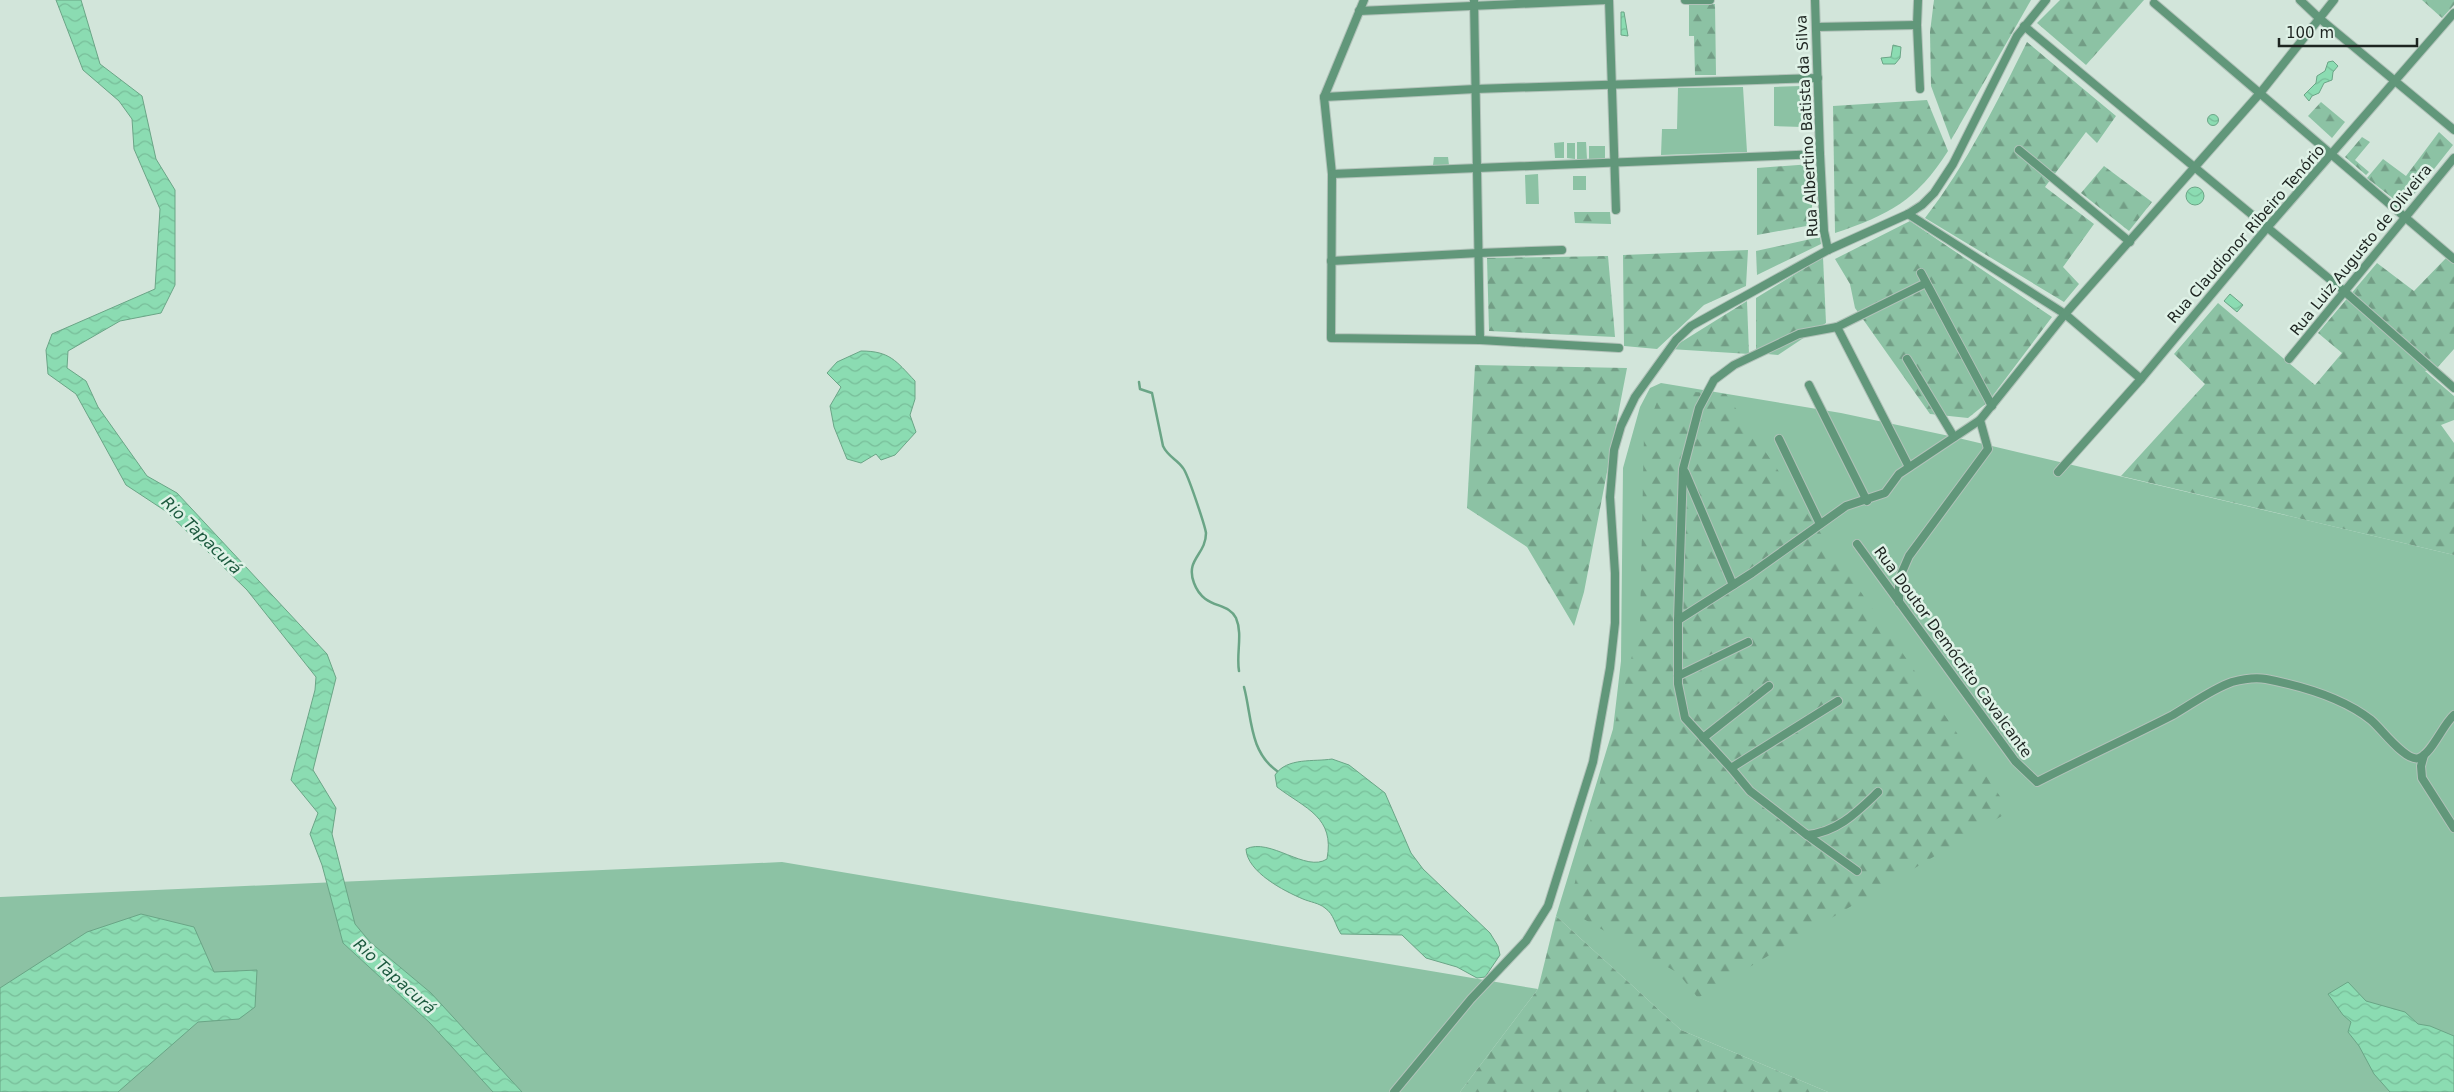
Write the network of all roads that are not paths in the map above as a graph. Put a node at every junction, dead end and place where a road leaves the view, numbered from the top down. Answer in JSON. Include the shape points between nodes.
{"nodes":[{"id":1,"x":1364,"y":0,"type":"edge"},
{"id":2,"x":1608,"y":0,"type":"edge"},
{"id":3,"x":1685,"y":0,"type":"edge"},
{"id":4,"x":1710,"y":0,"type":"edge"},
{"id":5,"x":1815,"y":0,"type":"edge"},
{"id":6,"x":1918,"y":0,"type":"edge"},
{"id":7,"x":2046,"y":0,"type":"edge"},
{"id":8,"x":2300,"y":0,"type":"edge"},
{"id":9,"x":2334,"y":0,"type":"edge"},
{"id":10,"x":1474,"y":3,"type":"edge"},
{"id":11,"x":2154,"y":3,"type":"dead end"},
{"id":12,"x":1358,"y":12,"type":"junction"},
{"id":13,"x":2454,"y":12,"type":"edge"},
{"id":14,"x":2319,"y":18,"type":"junction"},
{"id":15,"x":1917,"y":25,"type":"junction"},
{"id":16,"x":2024,"y":26,"type":"junction"},
{"id":17,"x":1816,"y":27,"type":"junction"},
{"id":18,"x":1818,"y":78,"type":"junction"},
{"id":19,"x":2395,"y":81,"type":"junction"},
{"id":20,"x":1611,"y":84,"type":"junction"},
{"id":21,"x":1475,"y":89,"type":"junction"},
{"id":22,"x":1920,"y":90,"type":"dead end"},
{"id":23,"x":2261,"y":92,"type":"junction"},
{"id":24,"x":1324,"y":97,"type":"junction"},
{"id":25,"x":2454,"y":130,"type":"edge"},
{"id":26,"x":2019,"y":150,"type":"dead end"},
{"id":27,"x":1820,"y":154,"type":"junction"},
{"id":28,"x":2332,"y":156,"type":"junction"},
{"id":29,"x":2454,"y":158,"type":"edge"},
{"id":30,"x":1614,"y":164,"type":"junction"},
{"id":31,"x":1477,"y":167,"type":"junction"},
{"id":32,"x":2194,"y":167,"type":"junction"},
{"id":33,"x":1332,"y":174,"type":"junction"},
{"id":34,"x":1616,"y":210,"type":"dead end"},
{"id":35,"x":1908,"y":214,"type":"junction"},
{"id":36,"x":2406,"y":219,"type":"junction"},
{"id":37,"x":2266,"y":229,"type":"junction"},
{"id":38,"x":2130,"y":242,"type":"junction"},
{"id":39,"x":1562,"y":250,"type":"dead end"},
{"id":40,"x":1828,"y":250,"type":"junction"},
{"id":41,"x":1479,"y":253,"type":"junction"},
{"id":42,"x":2454,"y":259,"type":"edge"},
{"id":43,"x":1331,"y":261,"type":"junction"},
{"id":44,"x":1921,"y":273,"type":"dead end"},
{"id":45,"x":1926,"y":283,"type":"junction"},
{"id":46,"x":2344,"y":291,"type":"junction"},
{"id":47,"x":2066,"y":314,"type":"junction"},
{"id":48,"x":1837,"y":327,"type":"junction"},
{"id":49,"x":1480,"y":340,"type":"junction"},
{"id":50,"x":1619,"y":348,"type":"dead end"},
{"id":51,"x":1907,"y":359,"type":"dead end"},
{"id":52,"x":2289,"y":359,"type":"dead end"},
{"id":53,"x":2142,"y":380,"type":"junction"},
{"id":54,"x":1809,"y":386,"type":"dead end"},
{"id":55,"x":2454,"y":388,"type":"edge"},
{"id":56,"x":1992,"y":406,"type":"junction"},
{"id":57,"x":1980,"y":420,"type":"junction"},
{"id":58,"x":1954,"y":437,"type":"junction"},
{"id":59,"x":1778,"y":439,"type":"dead end"},
{"id":60,"x":1909,"y":466,"type":"junction"},
{"id":61,"x":1684,"y":469,"type":"junction"},
{"id":62,"x":2058,"y":472,"type":"dead end"},
{"id":63,"x":1867,"y":501,"type":"junction"},
{"id":64,"x":1820,"y":524,"type":"junction"},
{"id":65,"x":1857,"y":544,"type":"dead end"},
{"id":66,"x":1733,"y":585,"type":"junction"},
{"id":67,"x":1899,"y":602,"type":"junction"},
{"id":68,"x":1678,"y":620,"type":"junction"},
{"id":69,"x":1748,"y":642,"type":"dead end"},
{"id":70,"x":1678,"y":676,"type":"junction"},
{"id":71,"x":1769,"y":686,"type":"dead end"},
{"id":72,"x":1838,"y":701,"type":"dead end"},
{"id":73,"x":2454,"y":715,"type":"edge"},
{"id":74,"x":1703,"y":738,"type":"junction"},
{"id":75,"x":2424,"y":754,"type":"junction"},
{"id":76,"x":1731,"y":768,"type":"junction"},
{"id":77,"x":1878,"y":792,"type":"dead end"},
{"id":78,"x":2454,"y":828,"type":"edge"},
{"id":79,"x":1807,"y":835,"type":"junction"},
{"id":80,"x":1857,"y":871,"type":"dead end"},
{"id":81,"x":1394,"y":1092,"type":"edge"}],
"edges":[{"from":1,"to":12,"type":"street"},
{"from":2,"to":10,"type":"street"},
{"from":2,"to":20,"type":"street"},
{"from":3,"to":4,"type":"street"},
{"from":5,"to":17,"type":"street","name":"Rua Albertino Batista da Silva"},
{"from":6,"to":15,"type":"street"},
{"from":7,"to":16,"type":"street"},
{"from":8,"to":14,"type":"street"},
{"from":9,"to":14,"type":"street"},
{"from":10,"to":12,"type":"street"},
{"from":10,"to":21,"type":"street"},
{"from":11,"to":23,"type":"street"},
{"from":12,"to":24,"type":"street"},
{"from":13,"to":19,"type":"street","name":"Rua Claudionor Ribeiro Tenório"},
{"from":14,"to":19,"type":"street"},
{"from":14,"to":23,"type":"street"},
{"from":15,"to":17,"type":"street"},
{"from":15,"to":22,"type":"street"},
{"from":16,"to":32,"type":"street"},
{"from":16,"to":35,"type":"street","via":[[1953,164],[1934,193]]},
{"from":17,"to":18,"type":"street","name":"Rua Albertino Batista da Silva"},
{"from":18,"to":20,"type":"street"},
{"from":18,"to":27,"type":"street","name":"Rua Albertino Batista da Silva"},
{"from":19,"to":25,"type":"street"},
{"from":19,"to":28,"type":"street","name":"Rua Claudionor Ribeiro Tenório"},
{"from":20,"to":21,"type":"street"},
{"from":20,"to":30,"type":"street"},
{"from":21,"to":24,"type":"street"},
{"from":21,"to":31,"type":"street"},
{"from":23,"to":28,"type":"street"},
{"from":23,"to":32,"type":"street"},
{"from":24,"to":33,"type":"street"},
{"from":26,"to":38,"type":"street"},
{"from":27,"to":30,"type":"street"},
{"from":27,"to":40,"type":"street","name":"Rua Albertino Batista da Silva"},
{"from":28,"to":36,"type":"street"},
{"from":28,"to":37,"type":"street","name":"Rua Claudionor Ribeiro Tenório"},
{"from":29,"to":36,"type":"street","name":"Rua Luiz Augusto de Oliveira"},
{"from":30,"to":31,"type":"street"},
{"from":30,"to":34,"type":"street"},
{"from":31,"to":33,"type":"street"},
{"from":31,"to":41,"type":"street"},
{"from":32,"to":37,"type":"street"},
{"from":32,"to":38,"type":"street"},
{"from":33,"to":43,"type":"street"},
{"from":35,"to":40,"type":"street"},
{"from":35,"to":47,"type":"street"},
{"from":36,"to":42,"type":"street"},
{"from":36,"to":46,"type":"street","name":"Rua Luiz Augusto de Oliveira"},
{"from":37,"to":46,"type":"street"},
{"from":37,"to":53,"type":"street","name":"Rua Claudionor Ribeiro Tenório"},
{"from":38,"to":47,"type":"street"},
{"from":39,"to":41,"type":"street"},
{"from":40,"to":81,"type":"street","via":[[1691,326],[1676,340],[1635,397],[1620,426],[1611,469],[1615,623],[1601,724],[1593,762],[1548,906],[1526,941],[1464,1006]]},
{"from":41,"to":43,"type":"street"},
{"from":41,"to":49,"type":"street"},
{"from":43,"to":49,"type":"street","via":[[1332,338]]},
{"from":44,"to":45,"type":"street"},
{"from":45,"to":48,"type":"street"},
{"from":45,"to":56,"type":"street"},
{"from":46,"to":52,"type":"street","name":"Rua Luiz Augusto de Oliveira"},
{"from":46,"to":55,"type":"street"},
{"from":47,"to":53,"type":"street"},
{"from":47,"to":56,"type":"street"},
{"from":48,"to":60,"type":"street"},
{"from":48,"to":61,"type":"street","via":[[1800,334],[1734,365],[1714,380],[1699,408]]},
{"from":49,"to":50,"type":"street"},
{"from":51,"to":58,"type":"street"},
{"from":53,"to":62,"type":"street","name":"Rua Claudionor Ribeiro Tenório"},
{"from":54,"to":63,"type":"street"},
{"from":56,"to":57,"type":"street"},
{"from":57,"to":58,"type":"street"},
{"from":57,"to":67,"type":"street","via":[[1988,449],[1909,556],[1899,579]]},
{"from":58,"to":60,"type":"street"},
{"from":59,"to":64,"type":"street"},
{"from":60,"to":63,"type":"street","via":[[1885,493]]},
{"from":61,"to":66,"type":"street"},
{"from":61,"to":68,"type":"street"},
{"from":63,"to":64,"type":"street","via":[[1846,506]]},
{"from":64,"to":66,"type":"street"},
{"from":65,"to":67,"type":"street","name":"Rua Doutor Demócrito Cavalcante"},
{"from":66,"to":68,"type":"street"},
{"from":67,"to":75,"type":"street","name":"Rua Doutor Demócrito Cavalcante","via":[[2015,761],[2037,782],[2230,683],[2252,678],[2302,688],[2341,701],[2377,725],[2407,757],[2418,759]]},
{"from":68,"to":70,"type":"street"},
{"from":69,"to":70,"type":"street"},
{"from":70,"to":74,"type":"street","via":[[1686,718]]},
{"from":71,"to":74,"type":"street"},
{"from":72,"to":76,"type":"street"},
{"from":73,"to":75,"type":"street"},
{"from":74,"to":76,"type":"street"},
{"from":75,"to":78,"type":"street","via":[[2422,778]]},
{"from":76,"to":79,"type":"street","via":[[1750,791]]},
{"from":77,"to":79,"type":"street","via":[[1839,826],[1822,834]]},
{"from":79,"to":80,"type":"street"}]}
